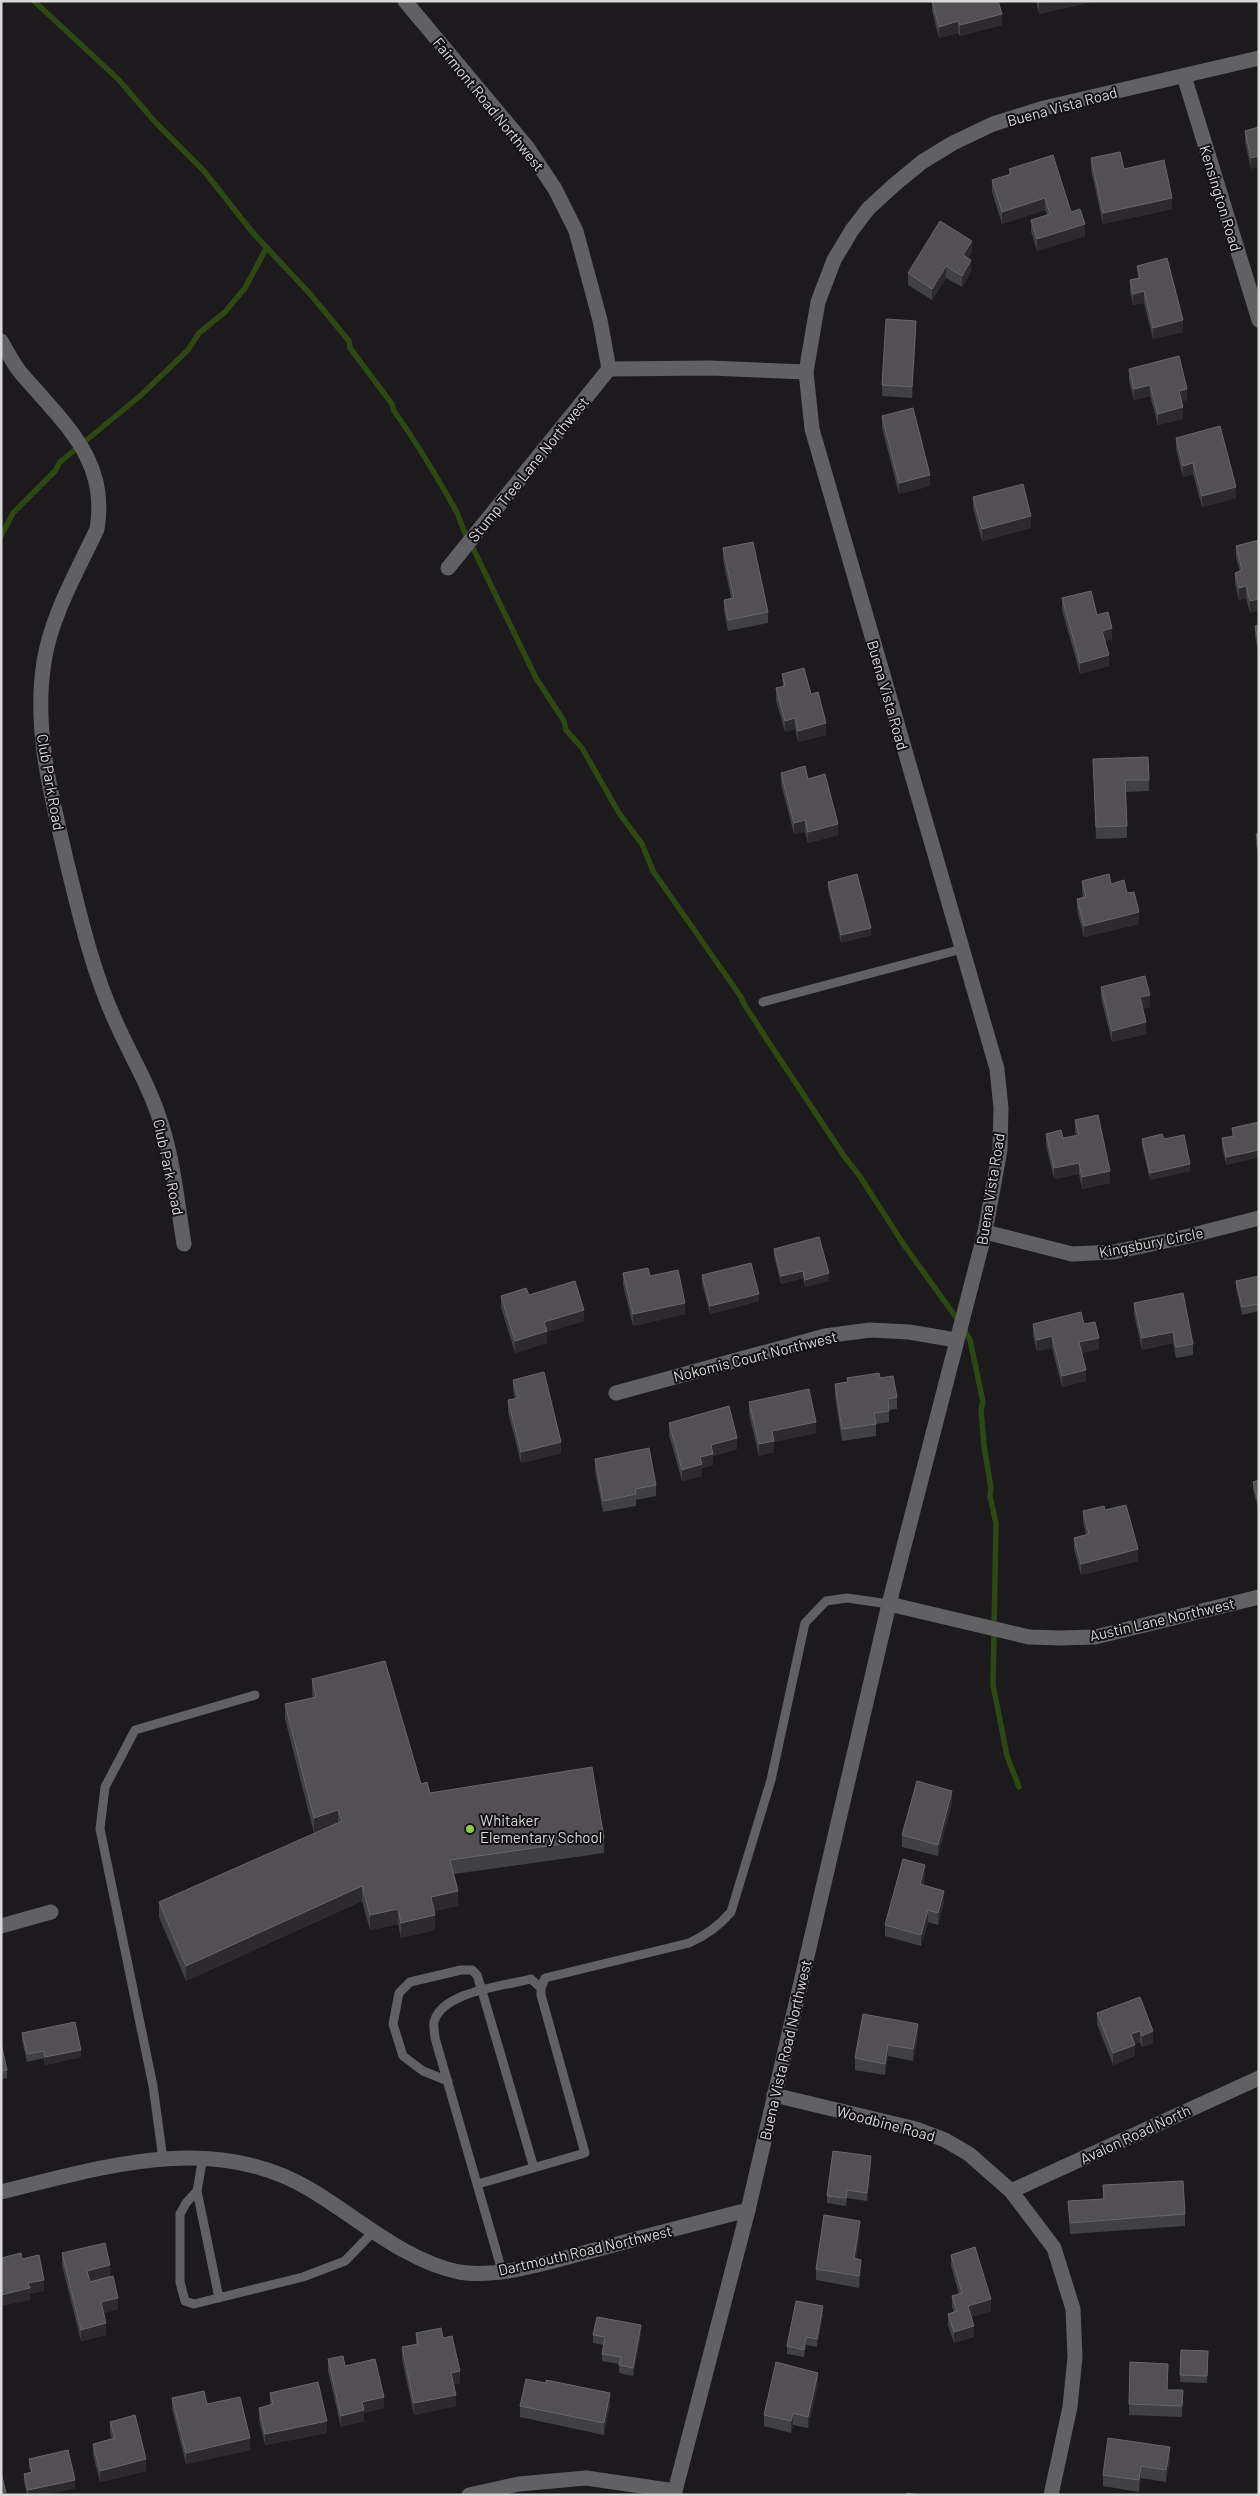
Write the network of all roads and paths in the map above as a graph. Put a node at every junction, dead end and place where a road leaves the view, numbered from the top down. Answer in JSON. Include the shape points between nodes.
{"nodes":[{"id":1,"x":405,"y":1,"type":"edge"},
{"id":2,"x":1259,"y":58,"type":"edge"},
{"id":3,"x":1184,"y":76,"type":"junction"},
{"id":4,"x":1259,"y":320,"type":"edge"},
{"id":5,"x":1,"y":341,"type":"edge"},
{"id":6,"x":609,"y":369,"type":"junction"},
{"id":7,"x":806,"y":372,"type":"junction"},
{"id":8,"x":448,"y":568,"type":"dead end"},
{"id":9,"x":962,"y":949,"type":"junction"},
{"id":10,"x":763,"y":1002,"type":"dead end"},
{"id":11,"x":1259,"y":1218,"type":"edge"},
{"id":12,"x":985,"y":1232,"type":"junction"},
{"id":13,"x":184,"y":1244,"type":"dead end"},
{"id":14,"x":956,"y":1340,"type":"junction"},
{"id":15,"x":616,"y":1392,"type":"dead end"},
{"id":16,"x":1259,"y":1597,"type":"edge"},
{"id":17,"x":890,"y":1604,"type":"junction"},
{"id":18,"x":255,"y":1695,"type":"dead end"},
{"id":19,"x":51,"y":1912,"type":"dead end"},
{"id":20,"x":1,"y":1926,"type":"edge"},
{"id":21,"x":541,"y":1988,"type":"junction"},
{"id":22,"x":482,"y":1991,"type":"junction"},
{"id":23,"x":1259,"y":2078,"type":"edge"},
{"id":24,"x":448,"y":2081,"type":"junction"},
{"id":25,"x":774,"y":2095,"type":"junction"},
{"id":26,"x":203,"y":2157,"type":"junction"},
{"id":27,"x":163,"y":2159,"type":"junction"},
{"id":28,"x":534,"y":2168,"type":"junction"},
{"id":29,"x":478,"y":2184,"type":"junction"},
{"id":30,"x":197,"y":2191,"type":"junction"},
{"id":31,"x":1011,"y":2191,"type":"junction"},
{"id":32,"x":1,"y":2192,"type":"edge"},
{"id":33,"x":748,"y":2210,"type":"junction"},
{"id":34,"x":374,"y":2231,"type":"junction"},
{"id":35,"x":502,"y":2271,"type":"junction"},
{"id":36,"x":219,"y":2298,"type":"junction"},
{"id":37,"x":675,"y":2493,"type":"edge"},
{"id":38,"x":469,"y":2495,"type":"edge"},
{"id":39,"x":1051,"y":2495,"type":"edge"}],
"edges":[{"from":1,"to":6,"type":"street","name":"Fairmont Road Northwest","via":[[527,146],[555,189],[576,230],[600,320]]},
{"from":2,"to":3,"type":"street","name":"Buena Vista Road"},
{"from":3,"to":4,"type":"street","name":"Kensington Road"},
{"from":3,"to":7,"type":"street","name":"Buena Vista Road","via":[[1044,108],[993,124],[922,162],[868,209],[834,260],[818,302]]},
{"from":5,"to":13,"type":"street","name":"Club Park Road","via":[[18,369],[72,429],[92,468],[99,495],[97,529],[52,628],[44,662],[42,743],[51,796],[80,917],[114,1018],[159,1116],[170,1159]]},
{"from":6,"to":7,"type":"street","via":[[710,368]]},
{"from":6,"to":8,"type":"street","name":"Stump Tree Lane Northwest"},
{"from":7,"to":9,"type":"street","name":"Buena Vista Road","via":[[812,429]]},
{"from":9,"to":10,"type":"lane"},
{"from":9,"to":12,"type":"street","name":"Buena Vista Road","via":[[996,1069],[1001,1108],[1000,1150]]},
{"from":11,"to":12,"type":"street","name":"Kingsbury Circle","via":[[1180,1238],[1098,1253],[1072,1254]]},
{"from":12,"to":14,"type":"street","name":"Buena Vista Road"},
{"from":14,"to":15,"type":"street","name":"Nokomis Court Northwest","via":[[909,1332],[870,1330],[825,1336]]},
{"from":14,"to":17,"type":"street","name":"Buena Vista Road"},
{"from":16,"to":17,"type":"street","name":"Austin Lane Northwest","via":[[1095,1636],[1061,1638],[1029,1637]]},
{"from":17,"to":21,"type":"lane","via":[[847,1598],[826,1601],[805,1622],[771,1780],[731,1912],[719,1926],[689,1942],[544,1978]]},
{"from":17,"to":25,"type":"street","name":"Buena Vista Road Northwest"},
{"from":18,"to":27,"type":"lane","via":[[135,1730],[105,1786],[100,1829],[153,2086]]},
{"from":19,"to":20,"type":"street"},
{"from":21,"to":22,"type":"lane","via":[[531,1979]]},
{"from":21,"to":28,"type":"lane","via":[[585,2153]]},
{"from":22,"to":24,"type":"lane","via":[[460,1996],[442,2007],[434,2023],[435,2038]]},
{"from":22,"to":24,"type":"lane","via":[[477,1975],[472,1970],[461,1970],[410,1982],[399,1992],[394,2024],[404,2056],[423,2071]]},
{"from":22,"to":28,"type":"lane"},
{"from":23,"to":31,"type":"street","name":"Avalon Road North"},
{"from":24,"to":29,"type":"lane"},
{"from":25,"to":31,"type":"street","name":"Woodbine Road","via":[[916,2129],[946,2140],[969,2154]]},
{"from":25,"to":33,"type":"street","name":"Buena Vista Road Northwest"},
{"from":26,"to":27,"type":"street","name":"Dartmouth Road Northwest"},
{"from":26,"to":30,"type":"lane"},
{"from":26,"to":34,"type":"street","name":"Dartmouth Road Northwest","via":[[236,2160],[266,2169],[310,2189]]},
{"from":27,"to":32,"type":"street","name":"Dartmouth Road Northwest","via":[[132,2162]]},
{"from":28,"to":29,"type":"lane"},
{"from":29,"to":35,"type":"lane"},
{"from":30,"to":36,"type":"lane"},
{"from":30,"to":36,"type":"lane","via":[[180,2214],[180,2282],[185,2300],[194,2304]]},
{"from":31,"to":39,"type":"street","name":"Woodbine Road","via":[[1054,2248],[1074,2308],[1075,2357],[1070,2407]]},
{"from":33,"to":35,"type":"street","name":"Dartmouth Road Northwest"},
{"from":33,"to":37,"type":"street","name":"Buena Vista Road Northwest"},
{"from":34,"to":35,"type":"street","name":"Dartmouth Road Northwest","via":[[432,2263],[458,2271]]},
{"from":34,"to":36,"type":"lane","via":[[345,2261],[302,2277]]},
{"from":37,"to":38,"type":"street","via":[[586,2478],[528,2482]]}]}
